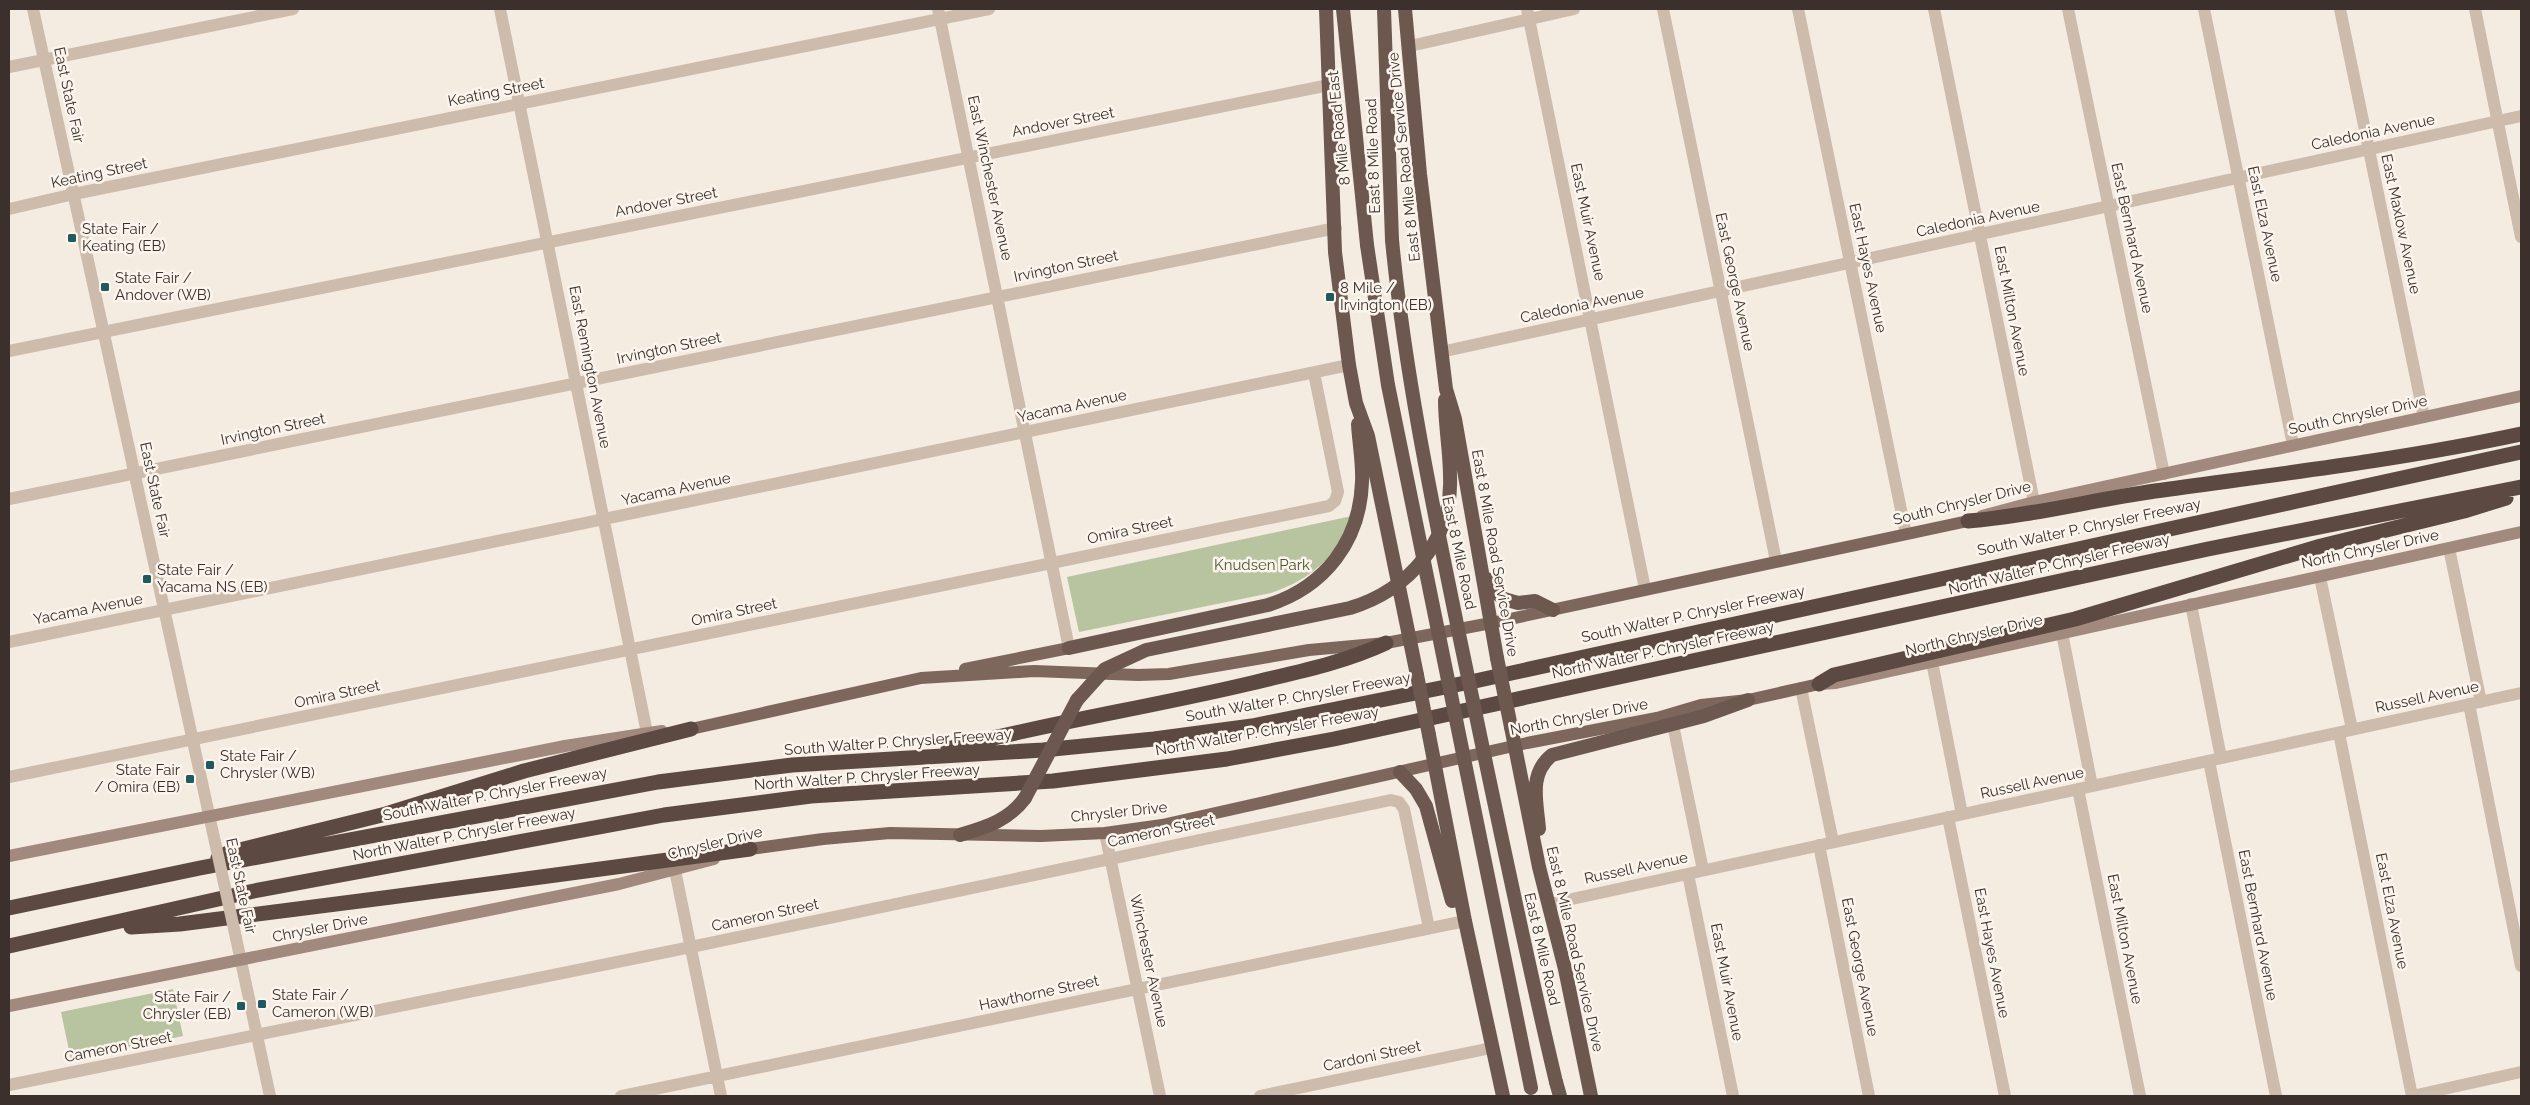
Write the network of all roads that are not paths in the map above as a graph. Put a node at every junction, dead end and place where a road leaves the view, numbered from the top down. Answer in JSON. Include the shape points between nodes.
{"nodes":[{"id":1,"x":33,"y":9,"type":"edge"},
{"id":2,"x":293,"y":9,"type":"edge"},
{"id":3,"x":500,"y":9,"type":"edge"},
{"id":4,"x":989,"y":9,"type":"edge"},
{"id":5,"x":1326,"y":9,"type":"edge"},
{"id":6,"x":1343,"y":9,"type":"edge"},
{"id":7,"x":1384,"y":9,"type":"edge"},
{"id":8,"x":1405,"y":9,"type":"edge"},
{"id":9,"x":1574,"y":9,"type":"edge"},
{"id":10,"x":1663,"y":9,"type":"edge"},
{"id":11,"x":1798,"y":9,"type":"edge"},
{"id":12,"x":1934,"y":9,"type":"edge"},
{"id":13,"x":2068,"y":9,"type":"edge"},
{"id":14,"x":2204,"y":9,"type":"edge"},
{"id":15,"x":2340,"y":9,"type":"edge"},
{"id":16,"x":2475,"y":9,"type":"edge"},
{"id":17,"x":939,"y":14,"type":"edge"},
{"id":18,"x":1528,"y":14,"type":"edge"},
{"id":19,"x":1410,"y":46,"type":"junction"},
{"id":20,"x":44,"y":60,"type":"junction"},
{"id":21,"x":9,"y":67,"type":"edge"},
{"id":22,"x":1329,"y":85,"type":"junction"},
{"id":23,"x":520,"y":104,"type":"junction"},
{"id":24,"x":2521,"y":116,"type":"edge"},
{"id":25,"x":2498,"y":122,"type":"junction"},
{"id":26,"x":2368,"y":149,"type":"junction"},
{"id":27,"x":969,"y":157,"type":"junction"},
{"id":28,"x":2239,"y":178,"type":"junction"},
{"id":29,"x":74,"y":194,"type":"junction"},
{"id":30,"x":2110,"y":207,"type":"junction"},
{"id":31,"x":9,"y":209,"type":"edge"},
{"id":32,"x":1336,"y":228,"type":"junction"},
{"id":33,"x":1980,"y":235,"type":"junction"},
{"id":34,"x":2521,"y":237,"type":"edge"},
{"id":35,"x":548,"y":242,"type":"junction"},
{"id":36,"x":1850,"y":263,"type":"junction"},
{"id":37,"x":1720,"y":292,"type":"junction"},
{"id":38,"x":997,"y":297,"type":"junction"},
{"id":39,"x":1591,"y":320,"type":"junction"},
{"id":40,"x":104,"y":332,"type":"junction"},
{"id":41,"x":9,"y":351,"type":"edge"},
{"id":42,"x":1441,"y":352,"type":"junction"},
{"id":43,"x":1349,"y":366,"type":"junction"},
{"id":44,"x":1314,"y":373,"type":"junction"},
{"id":45,"x":577,"y":383,"type":"junction"},
{"id":46,"x":1446,"y":389,"type":"junction"},
{"id":47,"x":2521,"y":396,"type":"edge"},
{"id":48,"x":1355,"y":398,"type":"junction"},
{"id":49,"x":2424,"y":417,"type":"junction"},
{"id":50,"x":1025,"y":433,"type":"junction"},
{"id":51,"x":2521,"y":434,"type":"edge"},
{"id":52,"x":2293,"y":445,"type":"junction"},
{"id":53,"x":2521,"y":452,"type":"edge"},
{"id":54,"x":135,"y":474,"type":"junction"},
{"id":55,"x":2164,"y":474,"type":"junction"},
{"id":56,"x":2521,"y":487,"type":"edge"},
{"id":57,"x":2521,"y":493,"type":"edge"},
{"id":58,"x":9,"y":499,"type":"edge"},
{"id":59,"x":2034,"y":502,"type":"junction"},
{"id":60,"x":604,"y":520,"type":"junction"},
{"id":61,"x":1968,"y":521,"type":"junction"},
{"id":62,"x":2521,"y":532,"type":"edge"},
{"id":63,"x":1906,"y":534,"type":"junction"},
{"id":64,"x":2449,"y":548,"type":"junction"},
{"id":65,"x":1776,"y":561,"type":"junction"},
{"id":66,"x":1052,"y":563,"type":"junction"},
{"id":67,"x":1483,"y":572,"type":"junction"},
{"id":68,"x":2320,"y":577,"type":"junction"},
{"id":69,"x":1398,"y":584,"type":"junction"},
{"id":70,"x":1645,"y":589,"type":"junction"},
{"id":71,"x":2191,"y":604,"type":"junction"},
{"id":72,"x":165,"y":610,"type":"junction"},
{"id":73,"x":1553,"y":610,"type":"junction"},
{"id":74,"x":1492,"y":623,"type":"junction"},
{"id":75,"x":2062,"y":633,"type":"junction"},
{"id":76,"x":1410,"y":639,"type":"junction"},
{"id":77,"x":9,"y":642,"type":"edge"},
{"id":78,"x":1386,"y":643,"type":"junction"},
{"id":79,"x":1069,"y":648,"type":"junction"},
{"id":80,"x":631,"y":650,"type":"junction"},
{"id":81,"x":1932,"y":662,"type":"junction"},
{"id":82,"x":1100,"y":674,"type":"junction"},
{"id":83,"x":921,"y":678,"type":"junction"},
{"id":84,"x":1819,"y":684,"type":"junction"},
{"id":85,"x":1801,"y":688,"type":"junction"},
{"id":86,"x":2521,"y":693,"type":"edge"},
{"id":87,"x":1748,"y":700,"type":"junction"},
{"id":88,"x":2482,"y":702,"type":"junction"},
{"id":89,"x":2469,"y":704,"type":"junction"},
{"id":90,"x":1657,"y":718,"type":"junction"},
{"id":91,"x":1672,"y":724,"type":"junction"},
{"id":92,"x":691,"y":729,"type":"junction"},
{"id":93,"x":2345,"y":731,"type":"junction"},
{"id":94,"x":647,"y":733,"type":"junction"},
{"id":95,"x":193,"y":740,"type":"junction"},
{"id":96,"x":1514,"y":746,"type":"junction"},
{"id":97,"x":915,"y":757,"type":"junction"},
{"id":98,"x":2215,"y":759,"type":"junction"},
{"id":99,"x":1434,"y":764,"type":"junction"},
{"id":100,"x":1400,"y":772,"type":"junction"},
{"id":101,"x":9,"y":777,"type":"edge"},
{"id":102,"x":2092,"y":786,"type":"junction"},
{"id":103,"x":2078,"y":789,"type":"junction"},
{"id":104,"x":1962,"y":814,"type":"junction"},
{"id":105,"x":209,"y":816,"type":"junction"},
{"id":106,"x":1948,"y":817,"type":"junction"},
{"id":107,"x":1105,"y":833,"type":"junction"},
{"id":108,"x":960,"y":836,"type":"junction"},
{"id":109,"x":1833,"y":842,"type":"junction"},
{"id":110,"x":1819,"y":845,"type":"junction"},
{"id":111,"x":750,"y":849,"type":"junction"},
{"id":112,"x":9,"y":856,"type":"edge"},
{"id":113,"x":1110,"y":858,"type":"junction"},
{"id":114,"x":1539,"y":867,"type":"junction"},
{"id":115,"x":200,"y":868,"type":"junction"},
{"id":116,"x":675,"y":870,"type":"junction"},
{"id":117,"x":1703,"y":870,"type":"junction"},
{"id":118,"x":1688,"y":874,"type":"junction"},
{"id":119,"x":1549,"y":904,"type":"junction"},
{"id":120,"x":9,"y":908,"type":"edge"},
{"id":121,"x":1464,"y":921,"type":"junction"},
{"id":122,"x":1429,"y":928,"type":"junction"},
{"id":123,"x":80,"y":931,"type":"junction"},
{"id":124,"x":9,"y":946,"type":"edge"},
{"id":125,"x":691,"y":948,"type":"junction"},
{"id":126,"x":241,"y":960,"type":"junction"},
{"id":127,"x":2521,"y":966,"type":"edge"},
{"id":128,"x":1138,"y":989,"type":"junction"},
{"id":129,"x":9,"y":1006,"type":"edge"},
{"id":130,"x":257,"y":1036,"type":"junction"},
{"id":131,"x":1491,"y":1048,"type":"junction"},
{"id":132,"x":2521,"y":1072,"type":"edge"},
{"id":133,"x":717,"y":1076,"type":"junction"},
{"id":134,"x":9,"y":1085,"type":"edge"},
{"id":135,"x":1532,"y":1092,"type":"edge"},
{"id":136,"x":270,"y":1096,"type":"edge"},
{"id":137,"x":620,"y":1096,"type":"edge"},
{"id":138,"x":721,"y":1096,"type":"edge"},
{"id":139,"x":1160,"y":1096,"type":"edge"},
{"id":140,"x":1260,"y":1096,"type":"edge"},
{"id":141,"x":1503,"y":1096,"type":"edge"},
{"id":142,"x":1560,"y":1096,"type":"edge"},
{"id":143,"x":1591,"y":1096,"type":"edge"},
{"id":144,"x":1733,"y":1096,"type":"edge"},
{"id":145,"x":1869,"y":1096,"type":"edge"},
{"id":146,"x":2005,"y":1096,"type":"edge"},
{"id":147,"x":2140,"y":1096,"type":"edge"},
{"id":148,"x":2276,"y":1096,"type":"edge"},
{"id":149,"x":2412,"y":1096,"type":"edge"}],
"edges":[{"from":1,"to":20,"type":"street","name":"East State Fair"},
{"from":2,"to":20,"type":"street"},
{"from":3,"to":23,"type":"street","name":"East Remington Avenue"},
{"from":4,"to":17,"type":"street","name":"Keating Street"},
{"from":5,"to":22,"type":"highway"},
{"from":6,"to":135,"type":"highway","name":"8 Mile Road East","bridge":true,"via":[[1367,245],[1388,385]]},
{"from":7,"to":142,"type":"highway","name":"East 8 Mile Road","bridge":true,"via":[[1392,240],[1406,358],[1511,887]]},
{"from":8,"to":19,"type":"highway","name":"East 8 Mile Road Service Drive"},
{"from":9,"to":18,"type":"street"},
{"from":10,"to":37,"type":"street","name":"East George Avenue"},
{"from":11,"to":36,"type":"street","name":"East Hayes Avenue"},
{"from":12,"to":33,"type":"street","name":"East Milton Avenue"},
{"from":13,"to":30,"type":"street","name":"East Bernhard Avenue"},
{"from":14,"to":28,"type":"street","name":"East Elza Avenue"},
{"from":15,"to":26,"type":"street","name":"East Maxlow Avenue"},
{"from":16,"to":25,"type":"street"},
{"from":17,"to":23,"type":"street","name":"Keating Street"},
{"from":17,"to":27,"type":"street","name":"East Winchester Avenue"},
{"from":18,"to":19,"type":"street"},
{"from":18,"to":39,"type":"street","name":"East Muir Avenue"},
{"from":19,"to":42,"type":"highway","name":"East 8 Mile Road Service Drive","via":[[1420,174]]},
{"from":20,"to":21,"type":"street"},
{"from":20,"to":29,"type":"street","name":"East State Fair"},
{"from":22,"to":27,"type":"street","name":"Andover Street"},
{"from":22,"to":32,"type":"highway"},
{"from":23,"to":29,"type":"street","name":"Keating Street"},
{"from":23,"to":35,"type":"street","name":"East Remington Avenue"},
{"from":24,"to":25,"type":"street","name":"Caledonia Avenue"},
{"from":25,"to":26,"type":"street","name":"Caledonia Avenue"},
{"from":25,"to":34,"type":"street"},
{"from":26,"to":28,"type":"street","name":"Caledonia Avenue"},
{"from":26,"to":49,"type":"street","name":"East Maxlow Avenue"},
{"from":27,"to":35,"type":"street","name":"Andover Street"},
{"from":27,"to":38,"type":"street","name":"East Winchester Avenue"},
{"from":28,"to":30,"type":"street","name":"Caledonia Avenue"},
{"from":28,"to":52,"type":"street","name":"East Elza Avenue"},
{"from":29,"to":31,"type":"street","name":"Keating Street"},
{"from":29,"to":40,"type":"street","name":"East State Fair"},
{"from":30,"to":33,"type":"street","name":"Caledonia Avenue"},
{"from":30,"to":55,"type":"street","name":"East Bernhard Avenue"},
{"from":32,"to":38,"type":"street","name":"Irvington Street"},
{"from":32,"to":43,"type":"highway"},
{"from":33,"to":36,"type":"street","name":"Caledonia Avenue"},
{"from":33,"to":59,"type":"street","name":"East Milton Avenue"},
{"from":35,"to":40,"type":"street","name":"Andover Street"},
{"from":35,"to":45,"type":"street","name":"East Remington Avenue"},
{"from":36,"to":37,"type":"street","name":"Caledonia Avenue"},
{"from":36,"to":63,"type":"street","name":"East Hayes Avenue"},
{"from":37,"to":39,"type":"street","name":"Caledonia Avenue"},
{"from":37,"to":65,"type":"street","name":"East George Avenue"},
{"from":38,"to":45,"type":"street","name":"Irvington Street"},
{"from":38,"to":50,"type":"street","name":"East Winchester Avenue"},
{"from":39,"to":42,"type":"street","name":"Caledonia Avenue"},
{"from":39,"to":70,"type":"street","name":"East Muir Avenue"},
{"from":40,"to":41,"type":"street","name":"Andover Street"},
{"from":40,"to":54,"type":"street","name":"East State Fair"},
{"from":42,"to":46,"type":"highway","name":"East 8 Mile Road Service Drive"},
{"from":43,"to":44,"type":"street","name":"Yacama Avenue"},
{"from":43,"to":48,"type":"highway"},
{"from":44,"to":50,"type":"street","name":"Yacama Avenue"},
{"from":44,"to":66,"type":"street","name":"Omira Street","via":[[1338,492],[1333,504]]},
{"from":45,"to":54,"type":"street","name":"Irvington Street"},
{"from":45,"to":60,"type":"street","name":"East Remington Avenue"},
{"from":46,"to":67,"type":"highway","name":"East 8 Mile Road Service Drive","via":[[1456,419]]},
{"from":46,"to":69,"type":"highway","via":[[1450,476],[1447,511],[1431,549],[1417,569]]},
{"from":47,"to":49,"type":"main road","name":"South Chrysler Drive"},
{"from":48,"to":69,"type":"highway","via":[[1368,436]]},
{"from":48,"to":79,"type":"highway","via":[[1362,471],[1358,515],[1342,552],[1321,576],[1301,591],[1268,605]]},
{"from":49,"to":52,"type":"main road","name":"South Chrysler Drive"},
{"from":50,"to":60,"type":"street","name":"Yacama Avenue"},
{"from":50,"to":66,"type":"street","name":"East Winchester Avenue"},
{"from":51,"to":61,"type":"highway","via":[[2413,456],[2153,491],[2003,518]]},
{"from":52,"to":55,"type":"main road","name":"South Chrysler Drive"},
{"from":53,"to":97,"type":"highway","name":"South Walter P. Chrysler Freeway","via":[[1252,726],[1043,750]]},
{"from":54,"to":58,"type":"street","name":"Irvington Street"},
{"from":54,"to":72,"type":"street","name":"East State Fair"},
{"from":55,"to":59,"type":"main road","name":"South Chrysler Drive"},
{"from":56,"to":123,"type":"highway","name":"North Walter P. Chrysler Freeway","via":[[2235,543],[1642,674],[1266,752],[1052,781],[811,796],[664,815],[254,892]]},
{"from":57,"to":84,"type":"highway","via":[[2464,511],[2321,546],[2075,619],[1834,675]]},
{"from":59,"to":61,"type":"main road","name":"South Chrysler Drive","via":[[2003,508]]},
{"from":60,"to":72,"type":"street","name":"Yacama Avenue"},
{"from":60,"to":80,"type":"street","name":"East Remington Avenue"},
{"from":61,"to":63,"type":"main road","name":"South Chrysler Drive"},
{"from":62,"to":64,"type":"main road","name":"North Chrysler Drive"},
{"from":63,"to":65,"type":"main road","name":"South Chrysler Drive"},
{"from":64,"to":68,"type":"main road","name":"North Chrysler Drive"},
{"from":64,"to":88,"type":"street"},
{"from":65,"to":70,"type":"main road","name":"South Chrysler Drive"},
{"from":66,"to":79,"type":"street","name":"East Winchester Avenue"},
{"from":66,"to":80,"type":"street","name":"Omira Street"},
{"from":67,"to":73,"type":"highway","via":[[1502,598],[1518,603],[1535,601]]},
{"from":67,"to":74,"type":"highway","name":"East 8 Mile Road Service Drive"},
{"from":68,"to":71,"type":"main road","name":"North Chrysler Drive"},
{"from":68,"to":93,"type":"street","name":"East Elza Avenue"},
{"from":69,"to":76,"type":"highway"},
{"from":69,"to":82,"type":"highway","via":[[1374,600],[1350,608],[1146,650]]},
{"from":70,"to":73,"type":"main road","name":"South Chrysler Drive"},
{"from":71,"to":75,"type":"main road","name":"North Chrysler Drive"},
{"from":71,"to":98,"type":"street","name":"East Bernhard Avenue"},
{"from":72,"to":77,"type":"street","name":"Yacama Avenue"},
{"from":72,"to":95,"type":"street","name":"East State Fair"},
{"from":73,"to":74,"type":"main road","name":"South Chrysler Drive"},
{"from":74,"to":76,"type":"main road","name":"South Chrysler Drive"},
{"from":74,"to":96,"type":"highway","name":"East 8 Mile Road Service Drive","bridge":true},
{"from":75,"to":81,"type":"main road","name":"North Chrysler Drive"},
{"from":75,"to":102,"type":"street"},
{"from":76,"to":78,"type":"main road"},
{"from":76,"to":99,"type":"highway","bridge":true},
{"from":78,"to":82,"type":"main road","via":[[1309,650],[1175,673]]},
{"from":78,"to":97,"type":"highway","via":[[1356,657],[1288,674]]},
{"from":79,"to":83,"type":"main road"},
{"from":80,"to":94,"type":"street","name":"East Remington Avenue"},
{"from":80,"to":95,"type":"street","name":"Omira Street"},
{"from":81,"to":84,"type":"main road","name":"North Chrysler Drive"},
{"from":81,"to":104,"type":"street"},
{"from":82,"to":83,"type":"main road","via":[[1034,671]]},
{"from":82,"to":108,"type":"highway","bridge":true,"via":[[1077,700],[1017,809],[1003,820]]},
{"from":83,"to":92,"type":"main road"},
{"from":84,"to":85,"type":"main road","name":"North Chrysler Drive"},
{"from":85,"to":87,"type":"main road","name":"North Chrysler Drive"},
{"from":85,"to":109,"type":"street"},
{"from":86,"to":88,"type":"street","name":"Russell Avenue"},
{"from":87,"to":90,"type":"main road","name":"North Chrysler Drive","via":[[1701,705]]},
{"from":87,"to":91,"type":"highway"},
{"from":88,"to":89,"type":"street","name":"Russell Avenue"},
{"from":89,"to":93,"type":"street","name":"Russell Avenue"},
{"from":89,"to":127,"type":"street"},
{"from":90,"to":91,"type":"street","via":[[1664,718]]},
{"from":90,"to":96,"type":"main road","name":"North Chrysler Drive"},
{"from":91,"to":114,"type":"highway","via":[[1562,751],[1546,759],[1535,782]]},
{"from":91,"to":117,"type":"street"},
{"from":92,"to":94,"type":"main road"},
{"from":92,"to":115,"type":"highway","via":[[524,771],[386,814],[228,853]]},
{"from":93,"to":98,"type":"street","name":"Russell Avenue"},
{"from":93,"to":149,"type":"street","name":"East Elza Avenue"},
{"from":94,"to":105,"type":"main road"},
{"from":95,"to":101,"type":"street","name":"Omira Street"},
{"from":95,"to":105,"type":"street","name":"East State Fair"},
{"from":96,"to":99,"type":"main road","name":"North Chrysler Drive"},
{"from":96,"to":114,"type":"highway","name":"East 8 Mile Road Service Drive"},
{"from":97,"to":115,"type":"highway","name":"South Walter P. Chrysler Freeway","via":[[792,765],[658,782]]},
{"from":98,"to":102,"type":"street","name":"Russell Avenue"},
{"from":98,"to":148,"type":"street","name":"East Bernhard Avenue"},
{"from":99,"to":100,"type":"main road","name":"Chrysler Drive"},
{"from":99,"to":121,"type":"highway"},
{"from":100,"to":107,"type":"main road","name":"Chrysler Drive","via":[[1162,825]]},
{"from":100,"to":121,"type":"highway","via":[[1426,806],[1453,903]]},
{"from":102,"to":103,"type":"street","name":"Russell Avenue"},
{"from":103,"to":104,"type":"street","name":"Russell Avenue"},
{"from":103,"to":147,"type":"street","name":"East Milton Avenue"},
{"from":104,"to":106,"type":"street","name":"Russell Avenue"},
{"from":105,"to":112,"type":"main road"},
{"from":105,"to":126,"type":"street","name":"East State Fair","bridge":true},
{"from":106,"to":109,"type":"street","name":"Russell Avenue"},
{"from":106,"to":146,"type":"street","name":"East Hayes Avenue"},
{"from":107,"to":108,"type":"main road","name":"Chrysler Drive"},
{"from":107,"to":113,"type":"street","name":"Winchester Avenue"},
{"from":108,"to":111,"type":"main road","name":"Chrysler Drive","via":[[890,833]]},
{"from":109,"to":110,"type":"street","name":"Russell Avenue"},
{"from":110,"to":117,"type":"street","name":"Russell Avenue"},
{"from":110,"to":145,"type":"street","name":"East George Avenue"},
{"from":111,"to":116,"type":"main road","name":"Chrysler Drive"},
{"from":111,"to":123,"type":"highway","via":[[180,924]]},
{"from":113,"to":122,"type":"street","name":"Cameron Street","via":[[1395,800],[1404,809]]},
{"from":113,"to":125,"type":"street","name":"Cameron Street"},
{"from":113,"to":128,"type":"street","name":"Winchester Avenue"},
{"from":114,"to":119,"type":"highway","name":"East 8 Mile Road Service Drive"},
{"from":115,"to":120,"type":"highway","name":"South Walter P. Chrysler Freeway"},
{"from":116,"to":125,"type":"street"},
{"from":116,"to":126,"type":"main road","name":"Chrysler Drive"},
{"from":117,"to":118,"type":"street","name":"Russell Avenue"},
{"from":118,"to":119,"type":"street","name":"Russell Avenue"},
{"from":118,"to":144,"type":"street","name":"East Muir Avenue"},
{"from":119,"to":143,"type":"highway","name":"East 8 Mile Road Service Drive"},
{"from":121,"to":122,"type":"street","name":"Hawthorne Street"},
{"from":121,"to":131,"type":"highway"},
{"from":122,"to":128,"type":"street","name":"Hawthorne Street"},
{"from":123,"to":124,"type":"highway","name":"North Walter P. Chrysler Freeway"},
{"from":125,"to":130,"type":"street","name":"Cameron Street"},
{"from":125,"to":133,"type":"street"},
{"from":126,"to":129,"type":"main road","name":"Chrysler Drive"},
{"from":126,"to":130,"type":"street","name":"East State Fair"},
{"from":128,"to":133,"type":"street","name":"Hawthorne Street"},
{"from":128,"to":139,"type":"street","name":"Winchester Avenue"},
{"from":130,"to":134,"type":"street","name":"Cameron Street"},
{"from":130,"to":136,"type":"street","name":"East State Fair"},
{"from":131,"to":140,"type":"street","name":"Cardoni Street"},
{"from":131,"to":141,"type":"highway"},
{"from":132,"to":149,"type":"street"},
{"from":133,"to":137,"type":"street","name":"Hawthorne Street"},
{"from":133,"to":138,"type":"street"}]}
